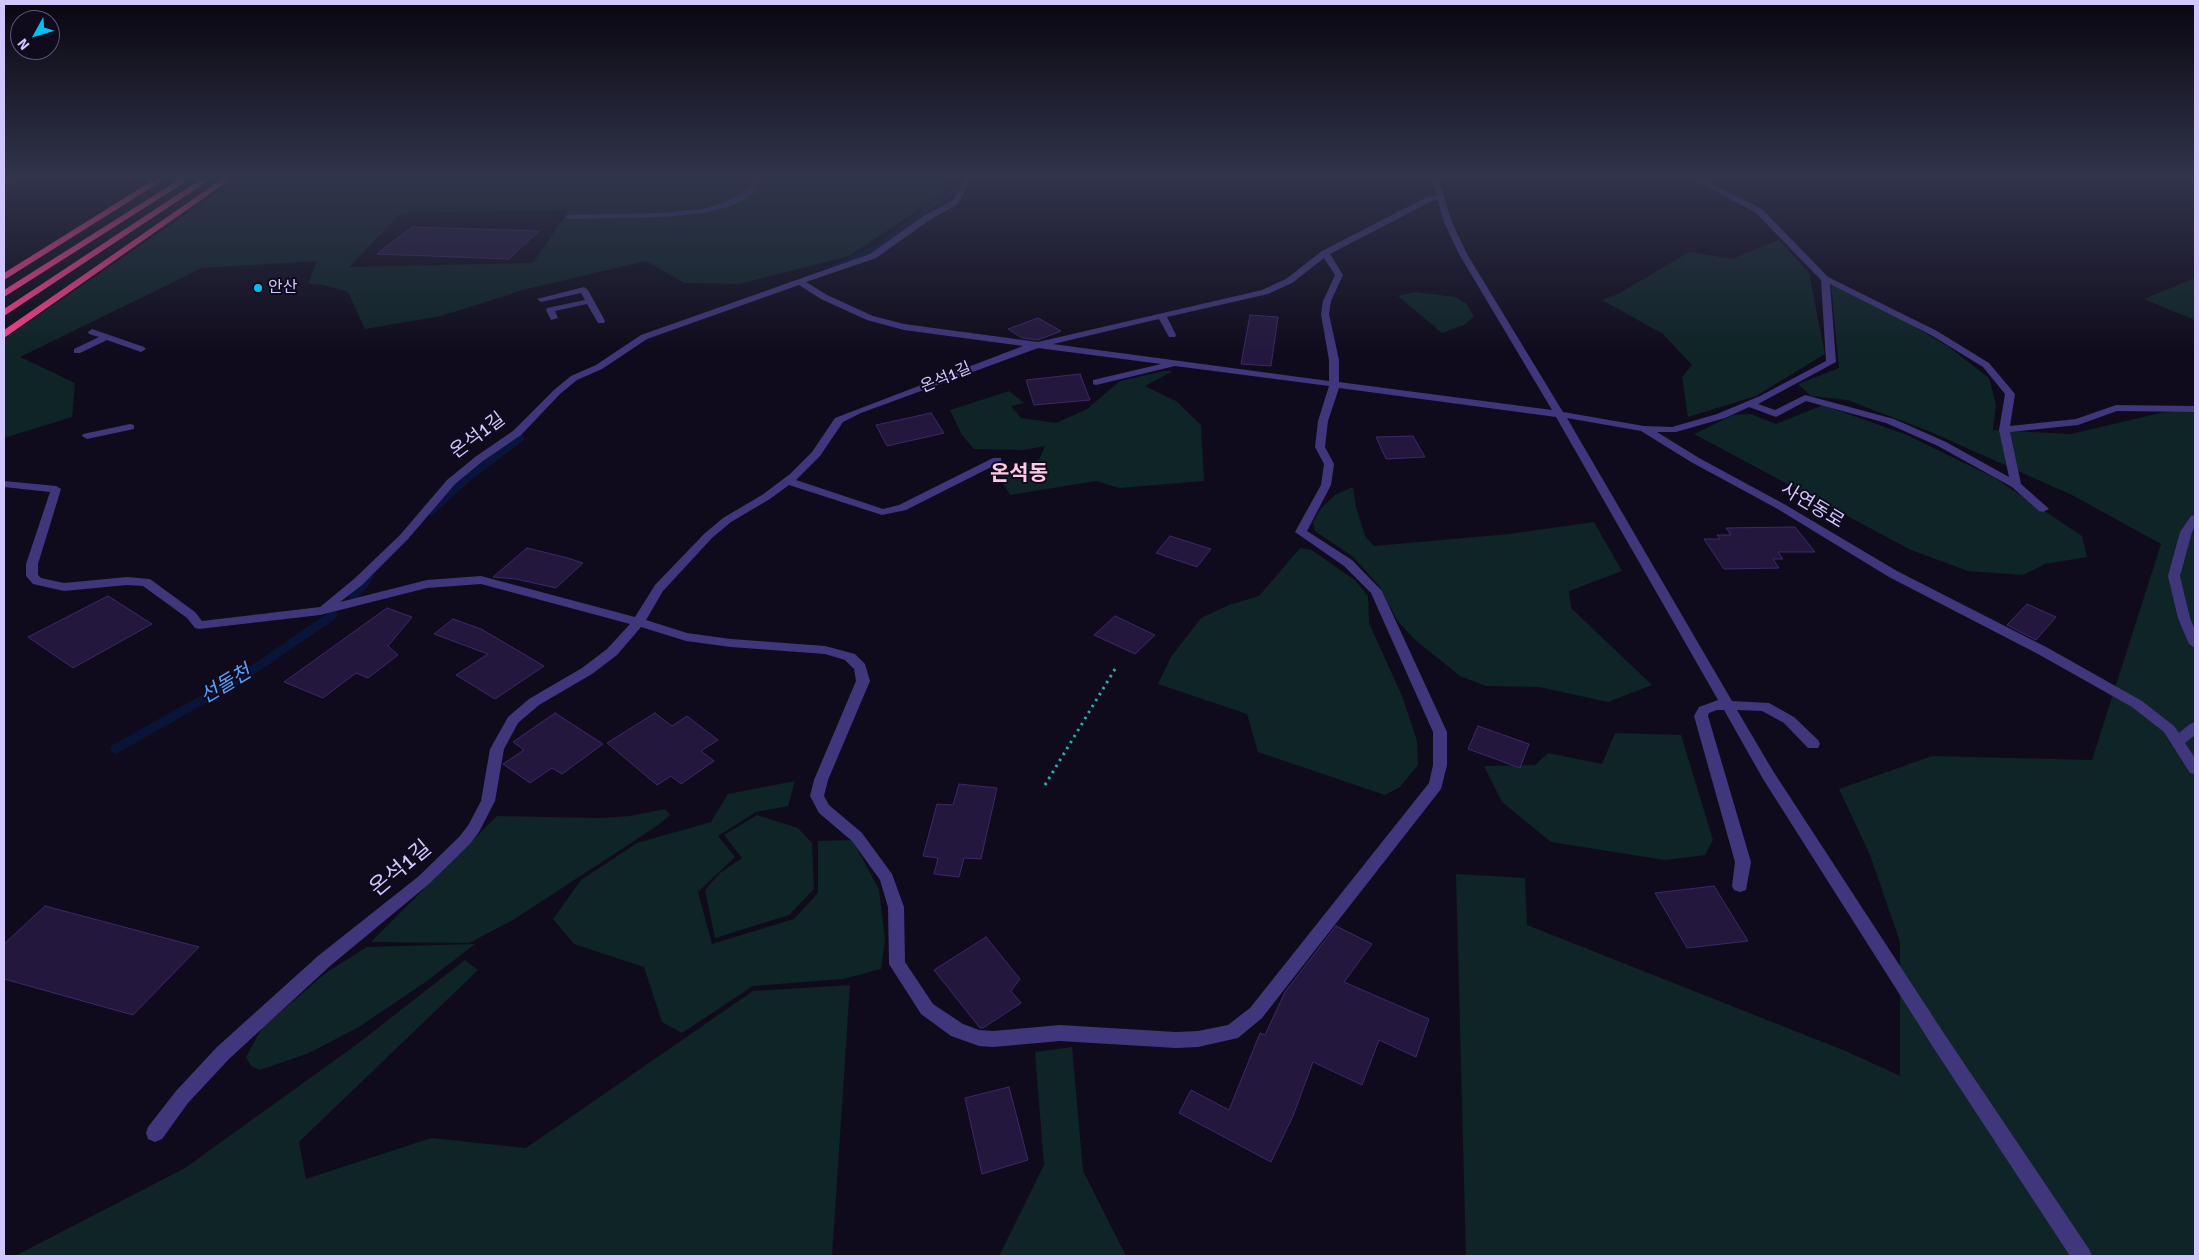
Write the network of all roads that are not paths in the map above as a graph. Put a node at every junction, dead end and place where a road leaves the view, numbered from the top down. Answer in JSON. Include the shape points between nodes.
{"nodes":[{"id":1,"x":67,"y":238,"type":"edge"},
{"id":2,"x":93,"y":238,"type":"edge"},
{"id":3,"x":118,"y":238,"type":"edge"},
{"id":4,"x":143,"y":238,"type":"edge"},
{"id":5,"x":899,"y":238,"type":"edge"},
{"id":6,"x":1354,"y":238,"type":"edge"},
{"id":7,"x":1456,"y":238,"type":"edge"},
{"id":8,"x":1786,"y":238,"type":"edge"},
{"id":9,"x":1326,"y":252,"type":"junction"},
{"id":10,"x":4,"y":277,"type":"edge"},
{"id":11,"x":1825,"y":279,"type":"junction"},
{"id":12,"x":800,"y":282,"type":"junction"},
{"id":13,"x":4,"y":294,"type":"edge"},
{"id":14,"x":541,"y":299,"type":"dead end"},
{"id":15,"x":590,"y":301,"type":"junction"},
{"id":16,"x":4,"y":313,"type":"edge"},
{"id":17,"x":1162,"y":317,"type":"junction"},
{"id":18,"x":554,"y":318,"type":"dead end"},
{"id":19,"x":601,"y":321,"type":"dead end"},
{"id":20,"x":92,"y":332,"type":"dead end"},
{"id":21,"x":4,"y":335,"type":"edge"},
{"id":22,"x":1172,"y":335,"type":"dead end"},
{"id":23,"x":107,"y":337,"type":"junction"},
{"id":24,"x":1037,"y":344,"type":"junction"},
{"id":25,"x":142,"y":349,"type":"dead end"},
{"id":26,"x":77,"y":351,"type":"dead end"},
{"id":27,"x":1179,"y":362,"type":"junction"},
{"id":28,"x":1096,"y":382,"type":"dead end"},
{"id":29,"x":1334,"y":383,"type":"junction"},
{"id":30,"x":1749,"y":404,"type":"junction"},
{"id":31,"x":2195,"y":409,"type":"edge"},
{"id":32,"x":1559,"y":414,"type":"junction"},
{"id":33,"x":130,"y":427,"type":"dead end"},
{"id":34,"x":1644,"y":429,"type":"junction"},
{"id":35,"x":2004,"y":430,"type":"junction"},
{"id":36,"x":87,"y":436,"type":"dead end"},
{"id":37,"x":997,"y":460,"type":"dead end"},
{"id":38,"x":788,"y":481,"type":"junction"},
{"id":39,"x":4,"y":484,"type":"edge"},
{"id":40,"x":2016,"y":484,"type":"junction"},
{"id":41,"x":2043,"y":510,"type":"dead end"},
{"id":42,"x":2195,"y":518,"type":"edge"},
{"id":43,"x":320,"y":611,"type":"junction"},
{"id":44,"x":639,"y":622,"type":"junction"},
{"id":45,"x":2195,"y":644,"type":"edge"},
{"id":46,"x":1728,"y":704,"type":"junction"},
{"id":47,"x":2195,"y":727,"type":"edge"},
{"id":48,"x":2178,"y":742,"type":"junction"},
{"id":49,"x":1813,"y":744,"type":"dead end"},
{"id":50,"x":2195,"y":768,"type":"edge"},
{"id":51,"x":1740,"y":886,"type":"dead end"},
{"id":52,"x":155,"y":1133,"type":"dead end"},
{"id":53,"x":2082,"y":1256,"type":"edge"}],
"edges":[{"from":1,"to":10,"type":"highway"},
{"from":2,"to":13,"type":"highway"},
{"from":3,"to":16,"type":"highway"},
{"from":4,"to":21,"type":"highway"},
{"from":5,"to":12,"type":"street","name":"온석1길","via":[[866,259]]},
{"from":6,"to":9,"type":"street","name":"온석1길"},
{"from":7,"to":32,"type":"street"},
{"from":8,"to":11,"type":"street"},
{"from":9,"to":17,"type":"street","name":"온석1길","via":[[1290,281],[1265,292]]},
{"from":9,"to":29,"type":"street","via":[[1339,275],[1326,314],[1334,360]]},
{"from":11,"to":30,"type":"street","via":[[1832,362]]},
{"from":11,"to":35,"type":"street","via":[[1876,303],[1986,365],[2010,394]]},
{"from":12,"to":24,"type":"street","via":[[831,300],[888,324]]},
{"from":12,"to":43,"type":"street","name":"온석1길","via":[[644,338],[599,368],[574,378],[517,433],[451,482],[376,564]]},
{"from":14,"to":15,"type":"street","via":[[584,290]]},
{"from":15,"to":18,"type":"street","via":[[550,310]]},
{"from":15,"to":19,"type":"street"},
{"from":17,"to":22,"type":"street"},
{"from":17,"to":24,"type":"street","name":"온석1길"},
{"from":20,"to":23,"type":"street"},
{"from":23,"to":25,"type":"street"},
{"from":23,"to":26,"type":"street"},
{"from":24,"to":27,"type":"street"},
{"from":24,"to":38,"type":"street","name":"온석1길","via":[[1006,353],[844,417],[833,426],[810,461]]},
{"from":27,"to":28,"type":"street"},
{"from":27,"to":29,"type":"street"},
{"from":29,"to":32,"type":"street"},
{"from":29,"to":44,"type":"street","via":[[1323,421],[1320,447],[1329,464],[1326,485],[1301,532],[1348,563],[1376,591],[1440,732],[1440,765],[1436,785],[1394,839],[1256,1013],[1232,1032],[1176,1040],[1060,1033],[993,1039],[957,1030],[941,1020],[918,999],[899,969],[896,907],[887,878],[857,838],[824,809],[818,796],[821,780],[863,680],[859,665],[850,657],[827,650],[686,637]]},
{"from":30,"to":34,"type":"street","via":[[1685,427]]},
{"from":30,"to":40,"type":"street","via":[[1776,414],[1805,398],[1880,418],[1942,444]]},
{"from":31,"to":35,"type":"street","via":[[2116,408],[2078,422]]},
{"from":32,"to":34,"type":"street"},
{"from":32,"to":46,"type":"street"},
{"from":33,"to":36,"type":"street"},
{"from":34,"to":48,"type":"street","name":"사연동로","via":[[1879,566],[2124,696],[2159,720]]},
{"from":35,"to":40,"type":"street"},
{"from":37,"to":38,"type":"street","via":[[902,508],[882,512]]},
{"from":38,"to":44,"type":"street","name":"온석1길","via":[[735,514],[708,536],[653,596]]},
{"from":39,"to":43,"type":"street","via":[[56,489],[32,564],[32,576],[37,581],[64,587],[146,582],[192,615],[199,625]]},
{"from":40,"to":41,"type":"street"},
{"from":42,"to":45,"type":"street","via":[[2186,532],[2174,576],[2184,618]]},
{"from":43,"to":44,"type":"street","via":[[427,584],[481,580]]},
{"from":44,"to":52,"type":"street","name":"온석1길","via":[[604,659],[541,698],[513,720],[497,749],[488,801],[465,840],[424,880],[324,961],[230,1047],[182,1097]]},
{"from":46,"to":49,"type":"street","via":[[1756,705],[1776,711]]},
{"from":46,"to":51,"type":"street","via":[[1709,707],[1700,716],[1743,862]]},
{"from":46,"to":53,"type":"street","via":[[1773,783]]},
{"from":47,"to":48,"type":"street"},
{"from":48,"to":50,"type":"street","name":"사연동로"}]}
